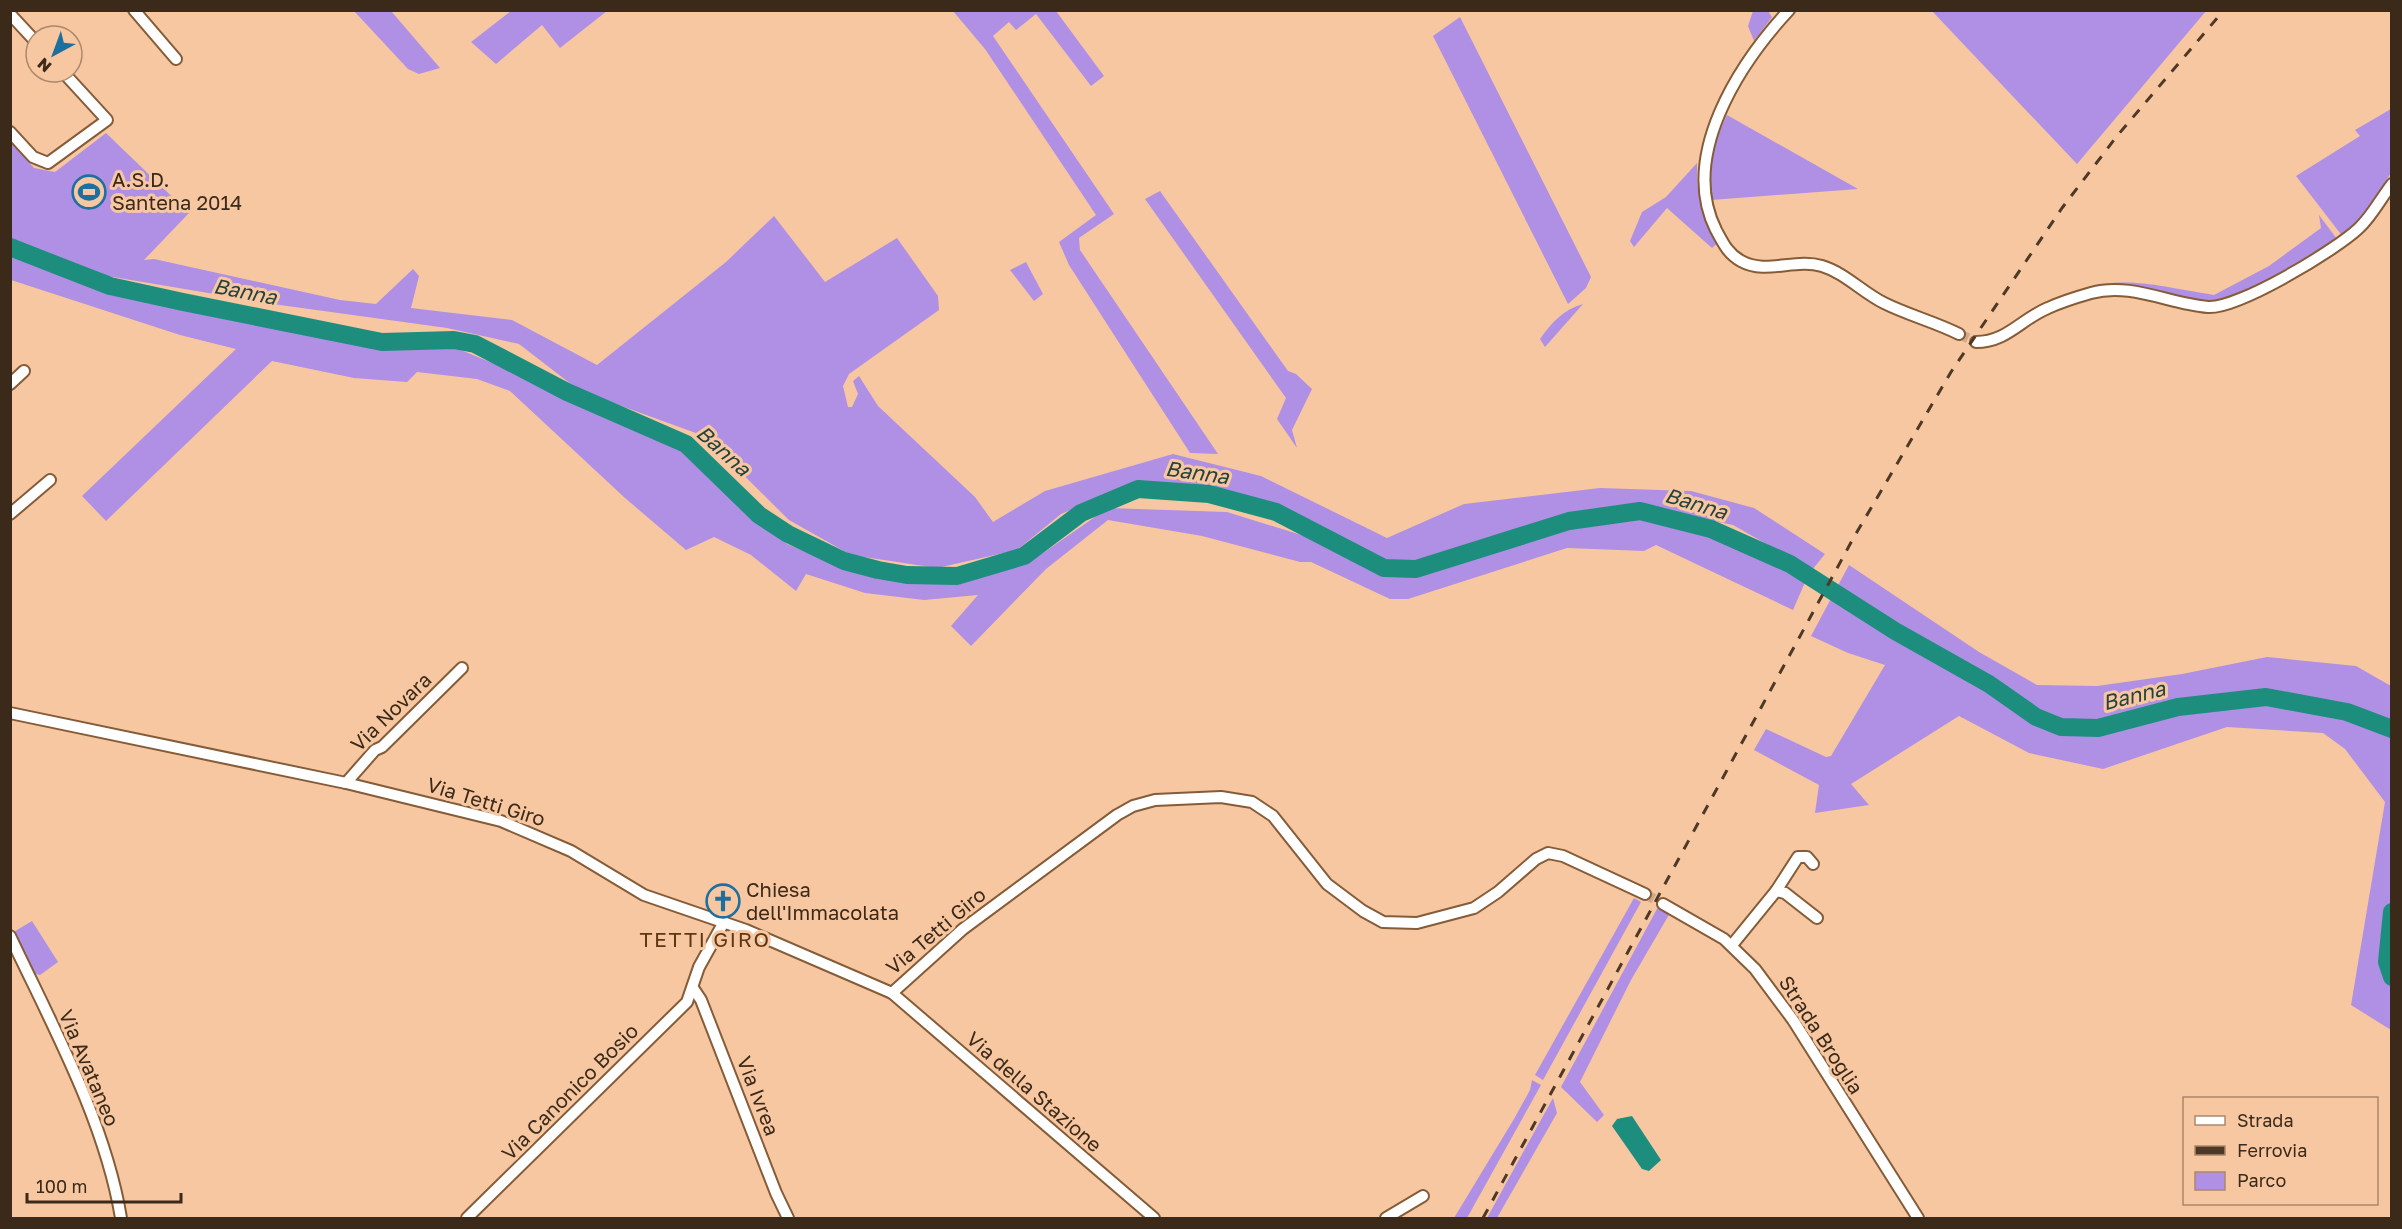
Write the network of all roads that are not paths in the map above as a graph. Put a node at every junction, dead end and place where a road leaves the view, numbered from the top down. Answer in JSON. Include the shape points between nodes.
{"nodes":[{"id":1,"x":134,"y":10,"type":"edge"},
{"id":2,"x":1789,"y":10,"type":"edge"},
{"id":3,"x":10,"y":14,"type":"edge"},
{"id":4,"x":24,"y":29,"type":"edge"},
{"id":5,"x":176,"y":59,"type":"dead end"},
{"id":6,"x":74,"y":84,"type":"edge"},
{"id":7,"x":10,"y":132,"type":"edge"},
{"id":8,"x":2391,"y":184,"type":"edge"},
{"id":9,"x":1959,"y":334,"type":"tunnel mouth"},
{"id":10,"x":1976,"y":342,"type":"tunnel mouth"},
{"id":11,"x":24,"y":371,"type":"dead end"},
{"id":12,"x":10,"y":384,"type":"edge"},
{"id":13,"x":50,"y":480,"type":"dead end"},
{"id":14,"x":10,"y":514,"type":"edge"},
{"id":15,"x":462,"y":668,"type":"dead end"},
{"id":16,"x":10,"y":713,"type":"edge"},
{"id":17,"x":346,"y":783,"type":"junction"},
{"id":18,"x":1813,"y":864,"type":"dead end"},
{"id":19,"x":1776,"y":891,"type":"junction"},
{"id":20,"x":1645,"y":894,"type":"tunnel mouth"},
{"id":21,"x":1663,"y":904,"type":"tunnel mouth"},
{"id":22,"x":1817,"y":918,"type":"dead end"},
{"id":23,"x":724,"y":922,"type":"junction"},
{"id":24,"x":10,"y":936,"type":"edge"},
{"id":25,"x":1732,"y":945,"type":"junction"},
{"id":26,"x":693,"y":988,"type":"junction"},
{"id":27,"x":892,"y":993,"type":"junction"},
{"id":28,"x":1423,"y":1196,"type":"dead end"},
{"id":29,"x":121,"y":1218,"type":"edge"},
{"id":30,"x":467,"y":1218,"type":"edge"},
{"id":31,"x":788,"y":1218,"type":"edge"},
{"id":32,"x":1154,"y":1218,"type":"edge"},
{"id":33,"x":1386,"y":1218,"type":"edge"},
{"id":34,"x":1918,"y":1218,"type":"edge"}],
"edges":[{"from":1,"to":5,"type":"street"},
{"from":2,"to":9,"type":"street","via":[[1744,70],[1720,116],[1707,155],[1706,205],[1726,248],[1745,263],[1761,267],[1821,266],[1883,303]]},
{"from":3,"to":4,"type":"street"},
{"from":6,"to":7,"type":"street","via":[[107,120],[48,163],[33,157]]},
{"from":8,"to":10,"type":"street","via":[[2353,233],[2298,269],[2231,303],[2203,306],[2136,292],[2093,293],[2047,308],[2001,338]]},
{"from":11,"to":12,"type":"street"},
{"from":13,"to":14,"type":"street"},
{"from":15,"to":17,"type":"street","name":"Via Novara","via":[[375,750]]},
{"from":16,"to":17,"type":"street","name":"Via Tetti Giro"},
{"from":17,"to":23,"type":"street","name":"Via Tetti Giro","via":[[510,824],[571,851],[644,895]]},
{"from":18,"to":19,"type":"street","via":[[1807,857],[1798,857]]},
{"from":19,"to":22,"type":"street","via":[[1785,893]]},
{"from":19,"to":25,"type":"street"},
{"from":20,"to":27,"type":"street","name":"Via Tetti Giro","via":[[1548,852],[1474,908],[1424,921],[1383,922],[1327,884],[1273,816],[1252,802],[1221,797],[1155,800],[1118,815],[1031,878],[956,934]]},
{"from":21,"to":25,"type":"street","name":"Strada Broglia"},
{"from":23,"to":26,"type":"street","name":"Via Canonico Bosio","via":[[699,967]]},
{"from":23,"to":27,"type":"street","name":"Via Tetti Giro"},
{"from":24,"to":29,"type":"street","name":"Via Avataneo","via":[[94,1123],[107,1157]]},
{"from":25,"to":34,"type":"street","name":"Strada Broglia","via":[[1792,1020]]},
{"from":26,"to":30,"type":"street","name":"Via Canonico Bosio","via":[[687,1002]]},
{"from":26,"to":31,"type":"street","name":"Via Ivrea"},
{"from":27,"to":32,"type":"street","name":"Via della Stazione"},
{"from":28,"to":33,"type":"street"}]}
